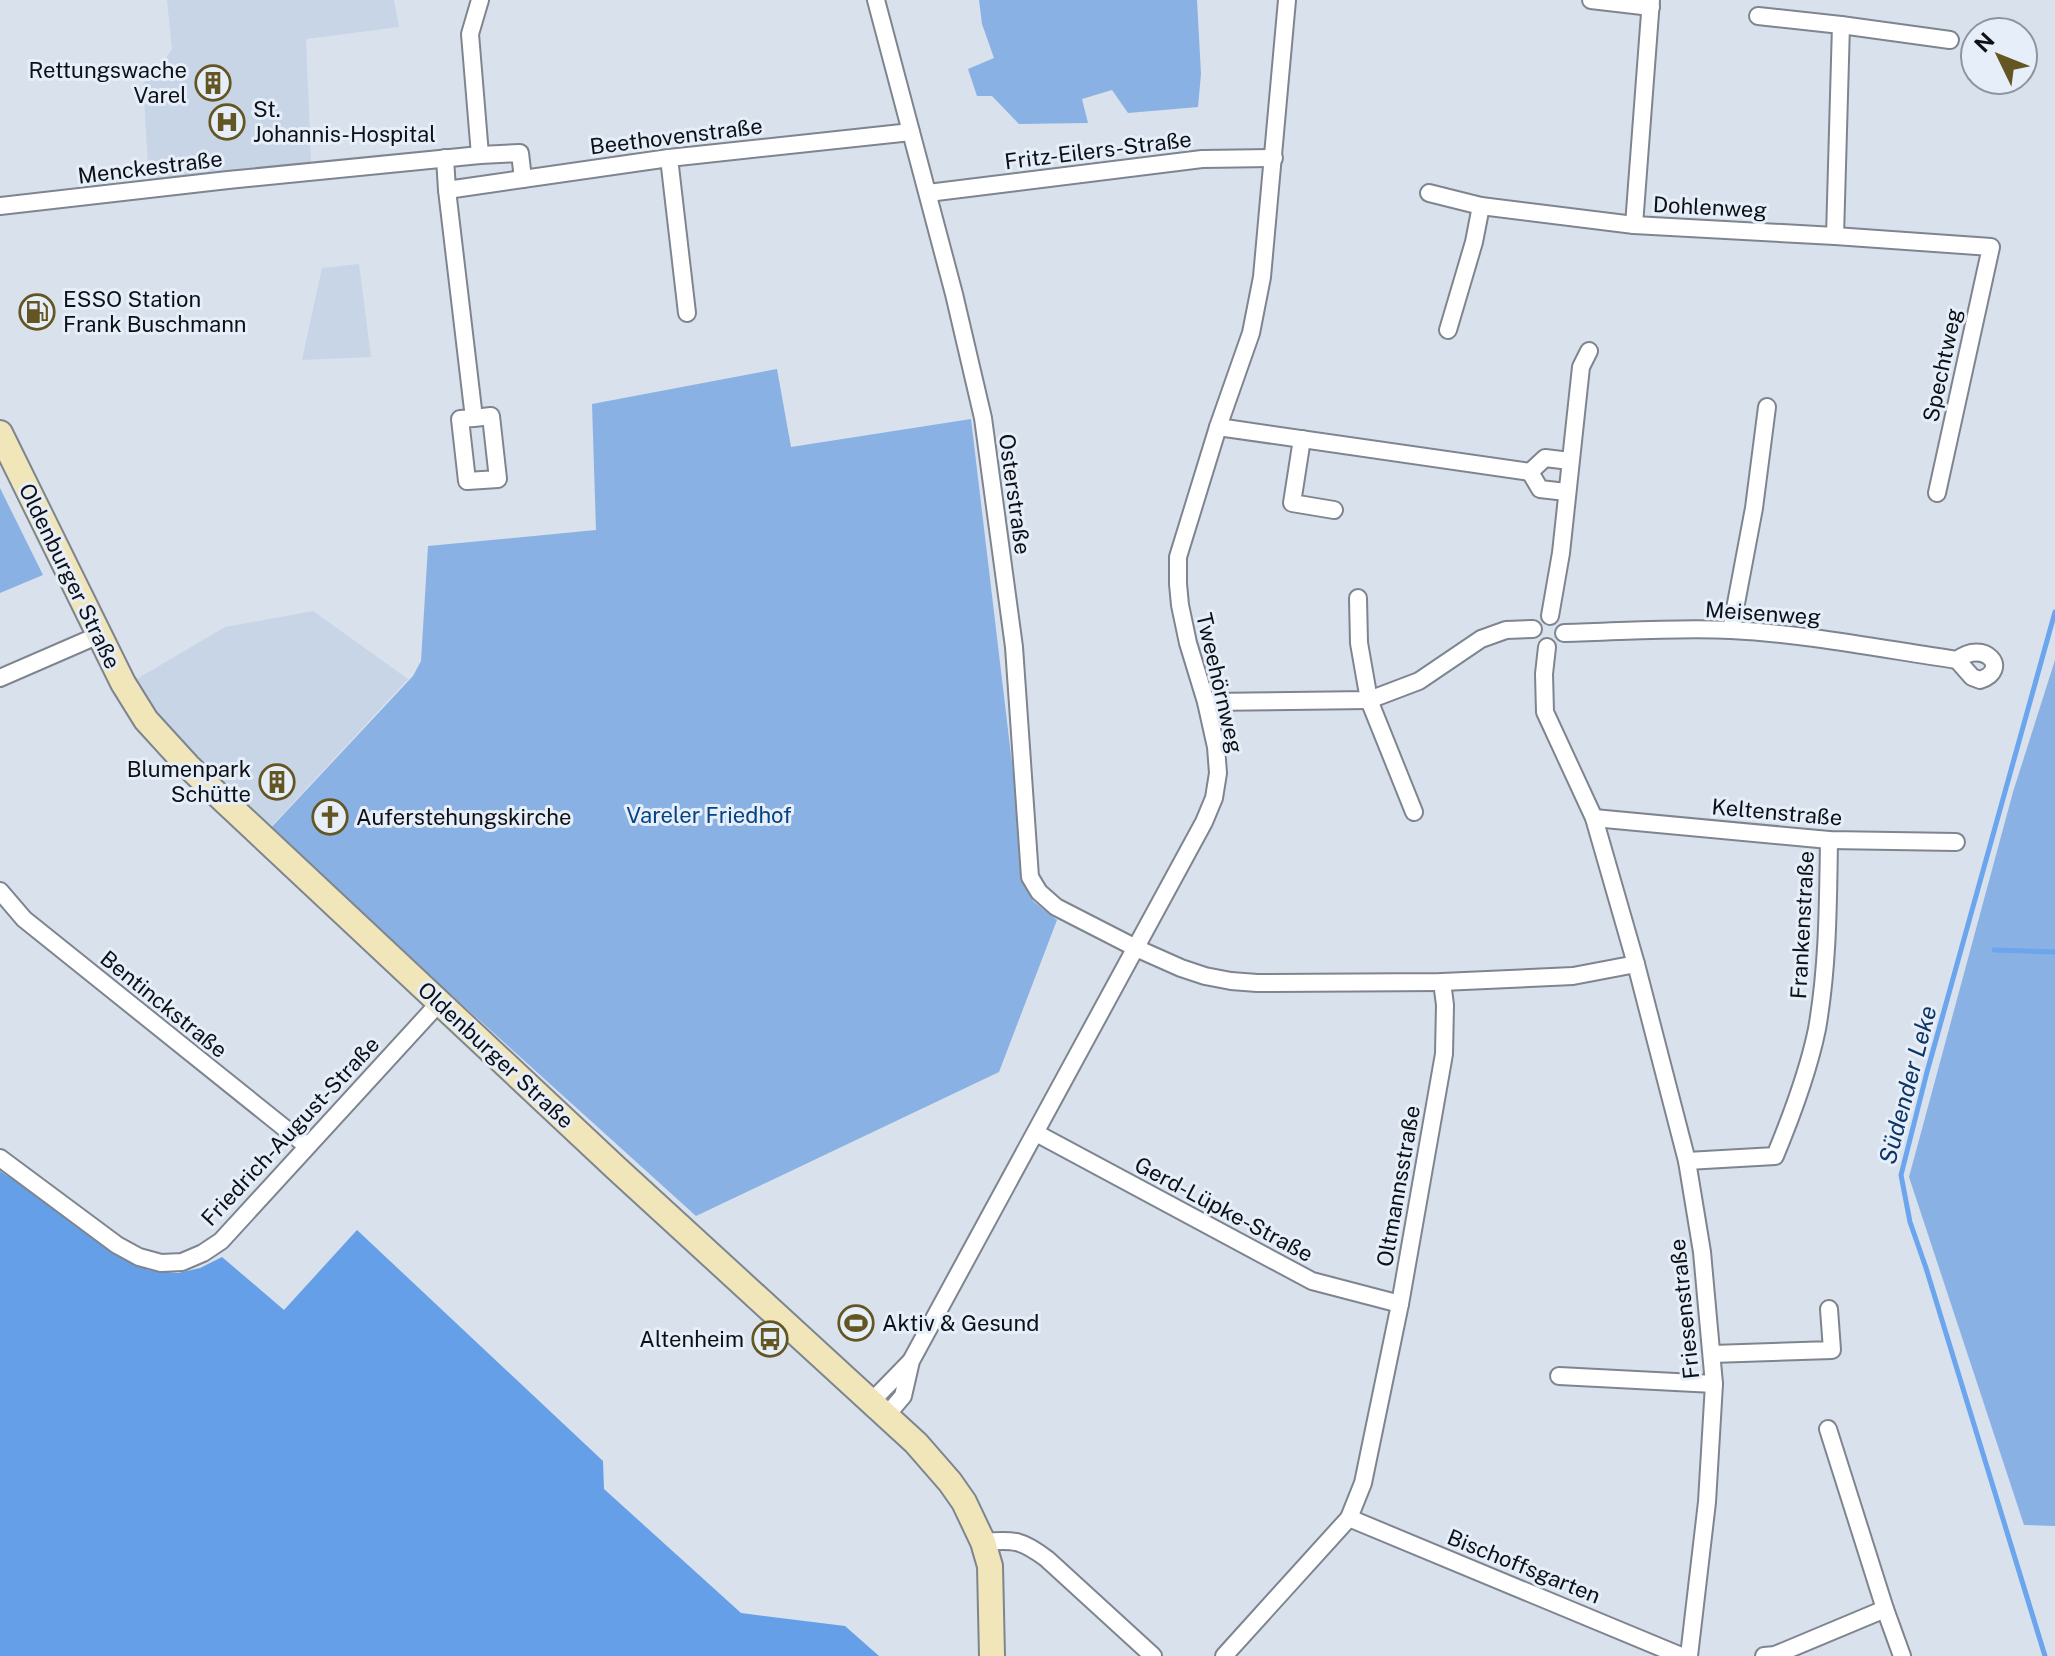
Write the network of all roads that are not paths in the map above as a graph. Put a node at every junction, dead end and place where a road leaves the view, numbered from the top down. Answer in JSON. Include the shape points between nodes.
{"nodes":[{"id":1,"x":480,"y":0,"type":"edge"},
{"id":2,"x":876,"y":0,"type":"edge"},
{"id":3,"x":1287,"y":0,"type":"edge"},
{"id":4,"x":1591,"y":0,"type":"edge"},
{"id":5,"x":1651,"y":4,"type":"edge"},
{"id":6,"x":1758,"y":16,"type":"dead end"},
{"id":7,"x":1841,"y":25,"type":"junction"},
{"id":8,"x":1950,"y":40,"type":"dead end"},
{"id":9,"x":911,"y":132,"type":"junction"},
{"id":10,"x":480,"y":155,"type":"junction"},
{"id":11,"x":445,"y":158,"type":"junction"},
{"id":12,"x":669,"y":158,"type":"junction"},
{"id":13,"x":1274,"y":158,"type":"junction"},
{"id":14,"x":523,"y":179,"type":"junction"},
{"id":15,"x":447,"y":190,"type":"junction"},
{"id":16,"x":928,"y":193,"type":"junction"},
{"id":17,"x":1429,"y":193,"type":"dead end"},
{"id":18,"x":0,"y":206,"type":"edge"},
{"id":19,"x":1481,"y":206,"type":"junction"},
{"id":20,"x":1634,"y":225,"type":"junction"},
{"id":21,"x":1835,"y":236,"type":"junction"},
{"id":22,"x":1991,"y":247,"type":"joint"},
{"id":23,"x":687,"y":313,"type":"dead end"},
{"id":24,"x":1448,"y":330,"type":"dead end"},
{"id":25,"x":1589,"y":351,"type":"dead end"},
{"id":26,"x":1767,"y":407,"type":"dead end"},
{"id":27,"x":474,"y":418,"type":"dead end"},
{"id":28,"x":1218,"y":427,"type":"junction"},
{"id":29,"x":0,"y":433,"type":"edge"},
{"id":30,"x":1302,"y":439,"type":"junction"},
{"id":31,"x":1570,"y":461,"type":"junction"},
{"id":32,"x":1530,"y":472,"type":"junction"},
{"id":33,"x":1566,"y":492,"type":"junction"},
{"id":34,"x":1937,"y":493,"type":"dead end"},
{"id":35,"x":1334,"y":510,"type":"dead end"},
{"id":36,"x":1358,"y":598,"type":"dead end"},
{"id":37,"x":1550,"y":616,"type":"junction"},
{"id":38,"x":1533,"y":629,"type":"junction"},
{"id":39,"x":1731,"y":630,"type":"junction"},
{"id":40,"x":1564,"y":633,"type":"junction"},
{"id":41,"x":99,"y":635,"type":"junction"},
{"id":42,"x":1547,"y":647,"type":"junction"},
{"id":43,"x":1957,"y":660,"type":"dead end"},
{"id":44,"x":0,"y":678,"type":"edge"},
{"id":45,"x":1369,"y":700,"type":"junction"},
{"id":46,"x":1206,"y":702,"type":"junction"},
{"id":47,"x":1414,"y":812,"type":"dead end"},
{"id":48,"x":1594,"y":818,"type":"junction"},
{"id":49,"x":1829,"y":840,"type":"junction"},
{"id":50,"x":1956,"y":842,"type":"dead end"},
{"id":51,"x":0,"y":891,"type":"edge"},
{"id":52,"x":1136,"y":948,"type":"junction"},
{"id":53,"x":1636,"y":964,"type":"junction"},
{"id":54,"x":1442,"y":982,"type":"junction"},
{"id":55,"x":439,"y":1003,"type":"junction"},
{"id":56,"x":1036,"y":1133,"type":"junction"},
{"id":57,"x":307,"y":1146,"type":"junction"},
{"id":58,"x":0,"y":1158,"type":"edge"},
{"id":59,"x":1687,"y":1161,"type":"junction"},
{"id":60,"x":1400,"y":1304,"type":"junction"},
{"id":61,"x":1829,"y":1309,"type":"dead end"},
{"id":62,"x":1712,"y":1354,"type":"junction"},
{"id":63,"x":1559,"y":1376,"type":"dead end"},
{"id":64,"x":1714,"y":1384,"type":"junction"},
{"id":65,"x":878,"y":1409,"type":"junction"},
{"id":66,"x":1828,"y":1429,"type":"dead end"},
{"id":67,"x":1349,"y":1518,"type":"junction"},
{"id":68,"x":983,"y":1542,"type":"junction"},
{"id":69,"x":1885,"y":1609,"type":"junction"},
{"id":70,"x":992,"y":1656,"type":"edge"},
{"id":71,"x":1153,"y":1656,"type":"edge"},
{"id":72,"x":1224,"y":1656,"type":"edge"},
{"id":73,"x":1681,"y":1656,"type":"edge"},
{"id":74,"x":1689,"y":1656,"type":"edge"},
{"id":75,"x":1764,"y":1656,"type":"edge"},
{"id":76,"x":1902,"y":1656,"type":"edge"}],
"edges":[{"from":1,"to":10,"type":"street","via":[[470,34]]},
{"from":2,"to":9,"type":"street","name":"Osterstraße"},
{"from":3,"to":13,"type":"street","name":"Tweehörnweg"},
{"from":4,"to":5,"type":"street"},
{"from":5,"to":20,"type":"street"},
{"from":6,"to":7,"type":"street"},
{"from":7,"to":8,"type":"street"},
{"from":7,"to":21,"type":"street"},
{"from":9,"to":12,"type":"street","name":"Beethovenstraße"},
{"from":9,"to":16,"type":"street","name":"Osterstraße"},
{"from":10,"to":11,"type":"street","name":"Menckestraße"},
{"from":10,"to":14,"type":"street","name":"Menckestraße","via":[[520,153]]},
{"from":11,"to":15,"type":"street"},
{"from":11,"to":18,"type":"street","name":"Menckestraße"},
{"from":12,"to":14,"type":"street","name":"Beethovenstraße"},
{"from":12,"to":23,"type":"street"},
{"from":13,"to":16,"type":"street","name":"Fritz-Eilers-Straße","via":[[1202,159]]},
{"from":13,"to":28,"type":"street","name":"Tweehörnweg","via":[[1258,302]]},
{"from":14,"to":15,"type":"street","name":"Beethovenstraße"},
{"from":15,"to":27,"type":"street"},
{"from":16,"to":52,"type":"street","name":"Osterstraße","via":[[983,418],[1014,647],[1030,877],[1056,907]]},
{"from":17,"to":19,"type":"street","name":"Dohlenweg"},
{"from":19,"to":20,"type":"street","name":"Dohlenweg"},
{"from":19,"to":24,"type":"street"},
{"from":20,"to":21,"type":"street","name":"Dohlenweg"},
{"from":21,"to":22,"type":"street","name":"Dohlenweg"},
{"from":22,"to":34,"type":"street","name":"Spechtweg"},
{"from":25,"to":31,"type":"street","via":[[1581,367]]},
{"from":26,"to":39,"type":"street"},
{"from":28,"to":30,"type":"street"},
{"from":28,"to":46,"type":"street","name":"Tweehörnweg","via":[[1178,557],[1180,605]]},
{"from":29,"to":41,"type":"main road","name":"Oldenburger Straße"},
{"from":30,"to":32,"type":"street"},
{"from":30,"to":35,"type":"street","via":[[1292,503]]},
{"from":31,"to":32,"type":"street","via":[[1545,458]]},
{"from":31,"to":33,"type":"street"},
{"from":32,"to":33,"type":"street","via":[[1540,489]]},
{"from":33,"to":37,"type":"street"},
{"from":36,"to":45,"type":"street"},
{"from":37,"to":38,"type":"street","via":[[1539,619]]},
{"from":37,"to":40,"type":"street","via":[[1561,622]]},
{"from":38,"to":42,"type":"street","via":[[1536,641]]},
{"from":38,"to":45,"type":"street","via":[[1506,630],[1481,639],[1419,681]]},
{"from":39,"to":40,"type":"street","name":"Meisenweg"},
{"from":39,"to":43,"type":"street","name":"Meisenweg"},
{"from":40,"to":42,"type":"street","via":[[1557,645]]},
{"from":41,"to":44,"type":"street"},
{"from":41,"to":55,"type":"main road","name":"Oldenburger Straße","via":[[138,708],[173,750]]},
{"from":42,"to":48,"type":"street","name":"Friesenstraße","via":[[1545,712]]},
{"from":45,"to":46,"type":"street"},
{"from":45,"to":47,"type":"street"},
{"from":46,"to":52,"type":"street","name":"Tweehörnweg","via":[[1216,747],[1214,798]]},
{"from":48,"to":49,"type":"street","name":"Keltenstraße"},
{"from":48,"to":53,"type":"street","name":"Friesenstraße"},
{"from":49,"to":50,"type":"street","name":"Keltenstraße"},
{"from":49,"to":59,"type":"street","name":"Frankenstraße","via":[[1827,953],[1816,1029],[1799,1098],[1775,1156]]},
{"from":51,"to":57,"type":"street","name":"Bentinckstraße","via":[[24,919]]},
{"from":52,"to":54,"type":"street","via":[[1181,968],[1231,981]]},
{"from":52,"to":56,"type":"street","name":"Tweehörnweg"},
{"from":53,"to":54,"type":"street","via":[[1573,976]]},
{"from":53,"to":59,"type":"street","name":"Friesenstraße"},
{"from":54,"to":60,"type":"street","name":"Oltmannsstraße","via":[[1444,1054]]},
{"from":55,"to":57,"type":"street","name":"Friedrich-August-Straße"},
{"from":55,"to":65,"type":"main road","name":"Oldenburger Straße"},
{"from":56,"to":60,"type":"street","name":"Gerd-Lüpke-Straße","via":[[1312,1281]]},
{"from":56,"to":65,"type":"street","name":"Tweehörnweg","via":[[911,1361]]},
{"from":57,"to":58,"type":"street","name":"Friedrich-August-Straße","via":[[221,1241],[182,1262],[161,1263],[117,1245]]},
{"from":59,"to":62,"type":"street","name":"Friesenstraße"},
{"from":60,"to":67,"type":"street","name":"Oltmannsstraße","via":[[1363,1483]]},
{"from":61,"to":62,"type":"street","via":[[1832,1350]]},
{"from":62,"to":64,"type":"street","name":"Friesenstraße"},
{"from":63,"to":64,"type":"street"},
{"from":64,"to":74,"type":"street","name":"Friesenstraße"},
{"from":65,"to":68,"type":"main road","name":"Oldenburger Straße","via":[[950,1482]]},
{"from":66,"to":69,"type":"street"},
{"from":67,"to":72,"type":"street","name":"Oltmannsstraße"},
{"from":67,"to":73,"type":"street","name":"Bischoffsgarten"},
{"from":68,"to":70,"type":"main road","name":"Oldenburger Straße","via":[[990,1566]]},
{"from":68,"to":71,"type":"street","via":[[1028,1545]]},
{"from":69,"to":75,"type":"street"},
{"from":69,"to":76,"type":"street"}]}
